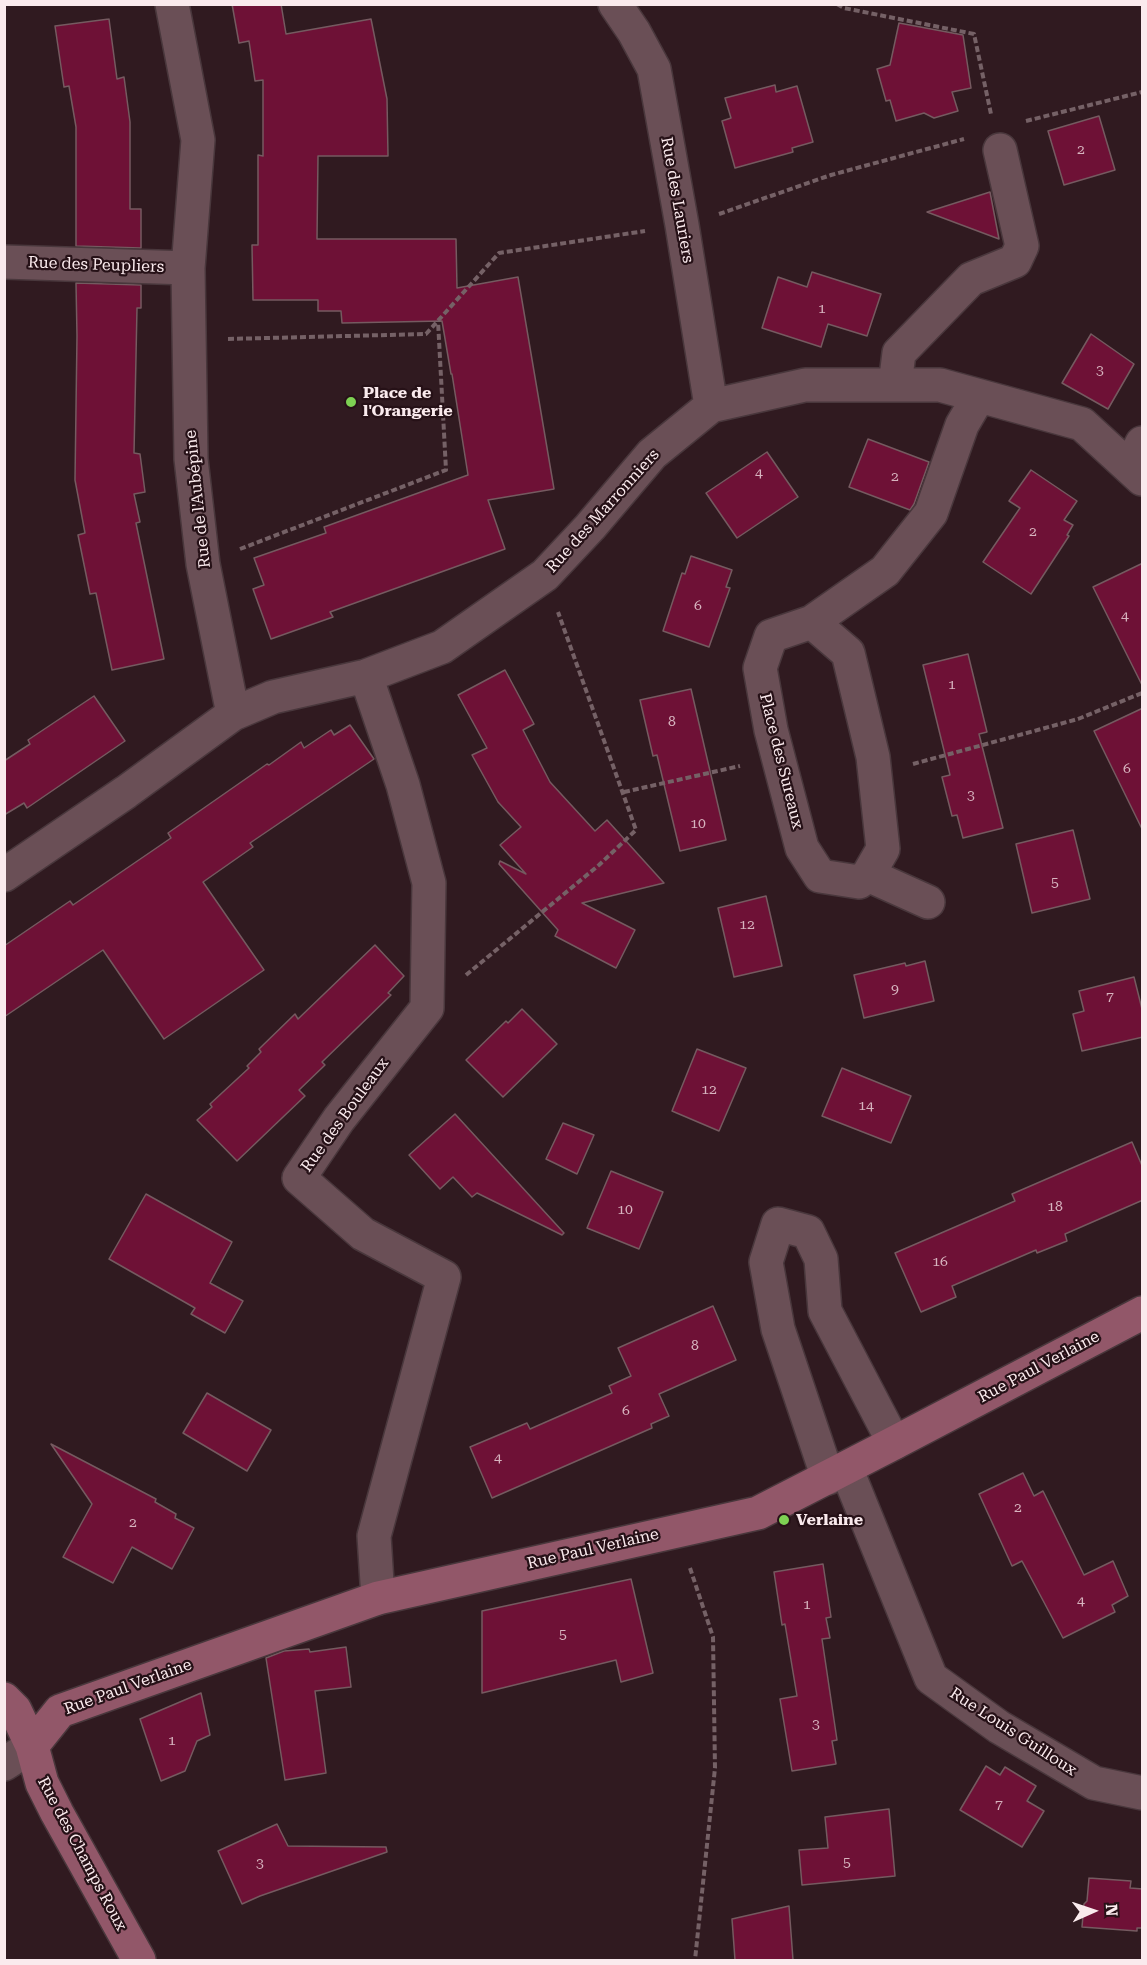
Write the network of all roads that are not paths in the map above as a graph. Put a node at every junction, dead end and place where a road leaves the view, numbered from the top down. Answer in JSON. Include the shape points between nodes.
{"nodes":[{"id":1,"x":615,"y":4,"type":"edge"},
{"id":2,"x":174,"y":5,"type":"edge"},
{"id":3,"x":999,"y":150,"type":"road end"},
{"id":4,"x":4,"y":262,"type":"edge"},
{"id":5,"x":188,"y":268,"type":"junction"},
{"id":6,"x":895,"y":385,"type":"junction"},
{"id":7,"x":979,"y":396,"type":"junction"},
{"id":8,"x":711,"y":406,"type":"junction"},
{"id":9,"x":1138,"y":463,"type":"edge"},
{"id":10,"x":812,"y":622,"type":"junction"},
{"id":11,"x":366,"y":676,"type":"junction"},
{"id":12,"x":233,"y":714,"type":"junction"},
{"id":13,"x":868,"y":875,"type":"junction"},
{"id":14,"x":4,"y":876,"type":"edge"},
{"id":15,"x":928,"y":902,"type":"dead end"},
{"id":16,"x":1143,"y":1313,"type":"edge"},
{"id":17,"x":894,"y":1443,"type":"junction"},
{"id":18,"x":837,"y":1473,"type":"junction"},
{"id":19,"x":378,"y":1598,"type":"junction"},
{"id":20,"x":4,"y":1699,"type":"edge"},
{"id":21,"x":32,"y":1746,"type":"junction"},
{"id":22,"x":4,"y":1764,"type":"edge"},
{"id":23,"x":1143,"y":1793,"type":"edge"},
{"id":24,"x":139,"y":1960,"type":"edge"}],
"edges":[{"from":1,"to":8,"type":"street","name":"Rue des Lauriers","via":[[654,69]]},
{"from":2,"to":5,"type":"street","name":"Rue de l'Aubépine","via":[[198,140]]},
{"from":3,"to":6,"type":"street","via":[[1022,246],[1015,261],[970,279],[899,353]]},
{"from":4,"to":5,"type":"street","name":"Rue des Peupliers"},
{"from":5,"to":12,"type":"street","name":"Rue de l'Aubépine","via":[[191,459],[203,564]]},
{"from":6,"to":7,"type":"street","name":"Rue des Marronniers","via":[[940,385]]},
{"from":6,"to":8,"type":"street","name":"Rue des Marronniers","via":[[805,385]]},
{"from":7,"to":9,"type":"street","name":"Rue des Marronniers","via":[[1082,424]]},
{"from":7,"to":10,"type":"street","name":"Place des Sureaux","via":[[963,425],[931,513],[885,571]]},
{"from":8,"to":11,"type":"street","name":"Rue des Marronniers","via":[[652,454],[545,575],[442,647]]},
{"from":10,"to":13,"type":"street","via":[[848,653],[873,757],[883,849]]},
{"from":10,"to":13,"type":"street","name":"Place des Sureaux","via":[[771,636],[760,668],[771,730],[802,848],[820,876],[859,882]]},
{"from":11,"to":12,"type":"street","name":"Rue des Marronniers","via":[[273,697]]},
{"from":11,"to":19,"type":"street","name":"Rue des Bouleaux","via":[[403,785],[429,883],[427,1008],[339,1119],[299,1178],[363,1234],[444,1277],[374,1536]]},
{"from":12,"to":14,"type":"street"},
{"from":13,"to":15,"type":"street"},
{"from":16,"to":17,"type":"street","name":"Rue Paul Verlaine"},
{"from":17,"to":18,"type":"street","name":"Rue Paul Verlaine"},
{"from":17,"to":18,"type":"street","name":"Rue Louis Guilloux","via":[[825,1311],[821,1259],[808,1232],[778,1224],[766,1262],[778,1329]]},
{"from":18,"to":19,"type":"street","name":"Rue Paul Verlaine","via":[[758,1512]]},
{"from":18,"to":23,"type":"street","name":"Rue Louis Guilloux","via":[[931,1678],[999,1727],[1094,1783]]},
{"from":19,"to":21,"type":"street","name":"Rue Paul Verlaine","via":[[60,1710]]},
{"from":20,"to":21,"type":"street","name":"Rue des Champs Roux","via":[[15,1710]]},
{"from":21,"to":22,"type":"street"},
{"from":21,"to":24,"type":"street","name":"Rue des Champs Roux","via":[[42,1783]]}]}
